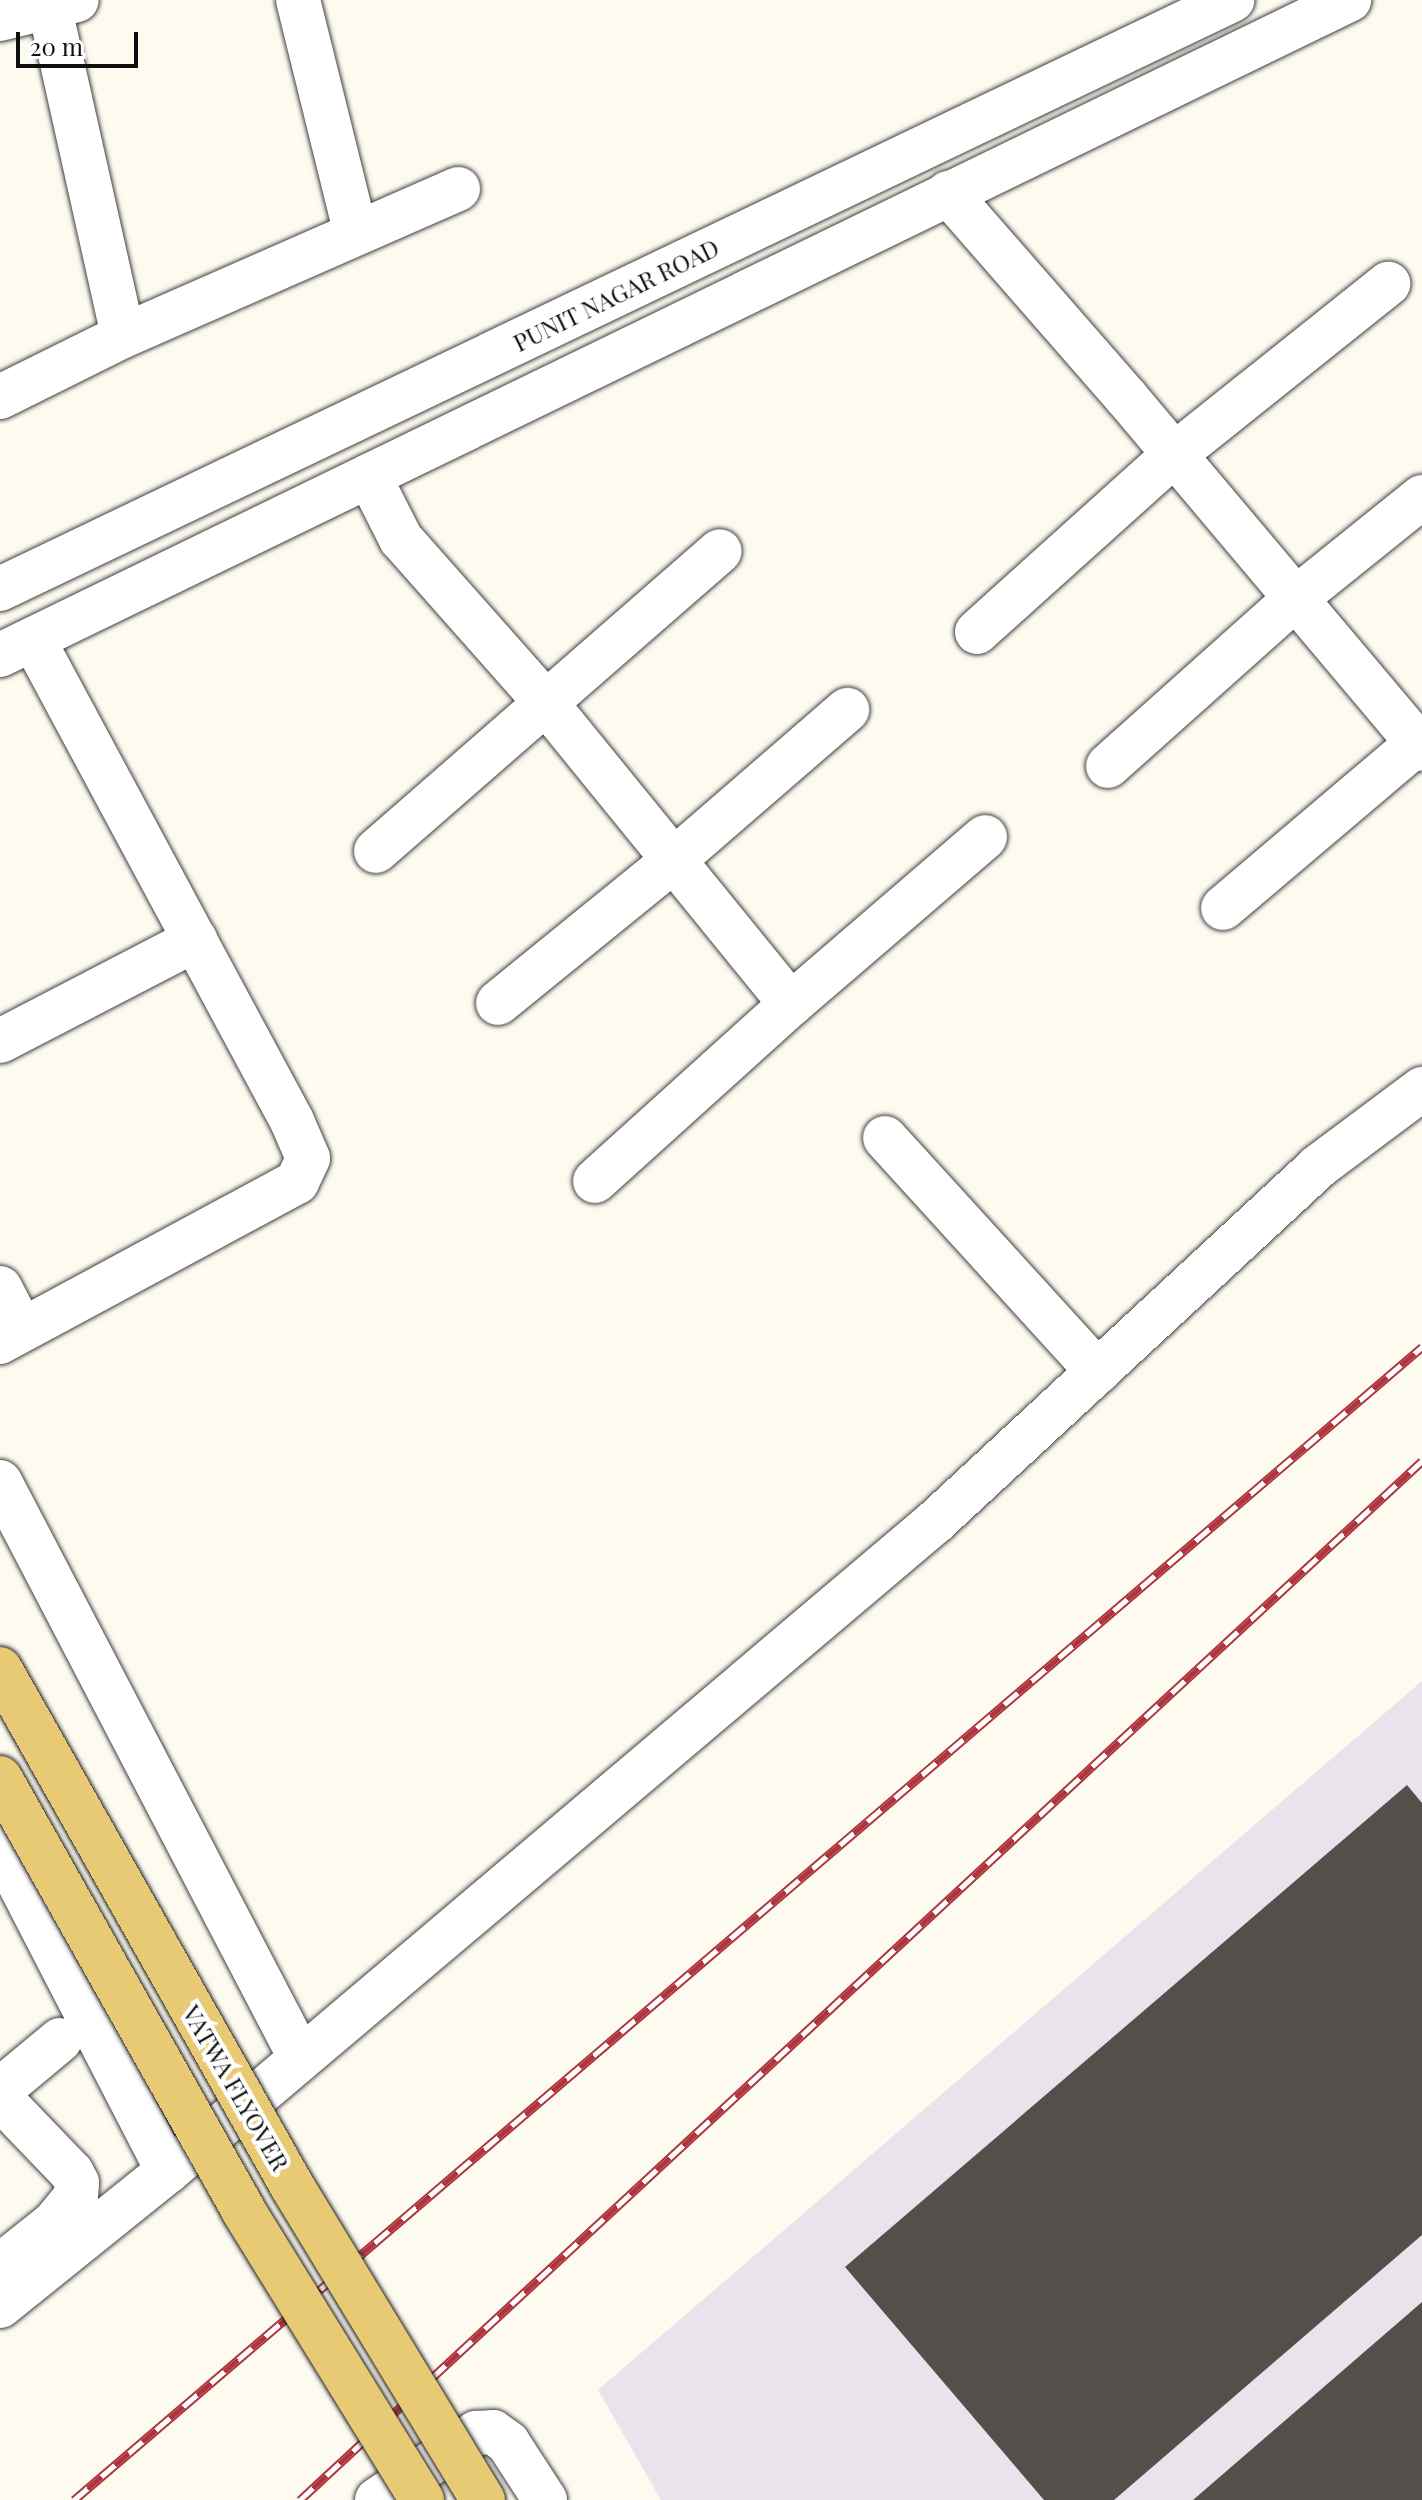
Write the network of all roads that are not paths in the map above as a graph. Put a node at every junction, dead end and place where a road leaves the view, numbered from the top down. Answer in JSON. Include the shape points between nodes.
{"nodes":[{"id":1,"x":298,"y":0,"type":"edge"},
{"id":2,"x":1232,"y":0,"type":"edge"},
{"id":3,"x":1349,"y":0,"type":"edge"},
{"id":4,"x":58,"y":2,"type":"edge"},
{"id":5,"x":0,"y":19,"type":"edge"},
{"id":6,"x":458,"y":189,"type":"dead end"},
{"id":7,"x":948,"y":193,"type":"junction"},
{"id":8,"x":355,"y":231,"type":"junction"},
{"id":9,"x":1388,"y":284,"type":"dead end"},
{"id":10,"x":123,"y":336,"type":"junction"},
{"id":11,"x":0,"y":397,"type":"edge"},
{"id":12,"x":1175,"y":454,"type":"junction"},
{"id":13,"x":369,"y":476,"type":"junction"},
{"id":14,"x":1422,"y":497,"type":"edge"},
{"id":15,"x":720,"y":551,"type":"dead end"},
{"id":16,"x":0,"y":589,"type":"edge"},
{"id":17,"x":1295,"y":599,"type":"junction"},
{"id":18,"x":977,"y":632,"type":"dead end"},
{"id":19,"x":17,"y":647,"type":"edge"},
{"id":20,"x":546,"y":703,"type":"junction"},
{"id":21,"x":847,"y":710,"type":"dead end"},
{"id":22,"x":1420,"y":744,"type":"edge"},
{"id":23,"x":1108,"y":766,"type":"dead end"},
{"id":24,"x":985,"y":837,"type":"dead end"},
{"id":25,"x":376,"y":851,"type":"dead end"},
{"id":26,"x":675,"y":859,"type":"junction"},
{"id":27,"x":1223,"y":908,"type":"dead end"},
{"id":28,"x":195,"y":940,"type":"junction"},
{"id":29,"x":498,"y":1003,"type":"dead end"},
{"id":30,"x":791,"y":1004,"type":"junction"},
{"id":31,"x":0,"y":1041,"type":"edge"},
{"id":32,"x":1422,"y":1089,"type":"edge"},
{"id":33,"x":885,"y":1138,"type":"dead end"},
{"id":34,"x":595,"y":1181,"type":"dead end"},
{"id":35,"x":0,"y":1288,"type":"edge"},
{"id":36,"x":11,"y":1336,"type":"edge"},
{"id":37,"x":1098,"y":1372,"type":"junction"},
{"id":38,"x":0,"y":1482,"type":"edge"},
{"id":39,"x":0,"y":1669,"type":"edge"},
{"id":40,"x":0,"y":1778,"type":"edge"},
{"id":41,"x":0,"y":1846,"type":"edge"},
{"id":42,"x":11,"y":1893,"type":"edge"},
{"id":43,"x":60,"y":2040,"type":"dead end"},
{"id":44,"x":300,"y":2057,"type":"junction"},
{"id":45,"x":0,"y":2090,"type":"edge"},
{"id":46,"x":0,"y":2098,"type":"edge"},
{"id":47,"x":168,"y":2171,"type":"junction"},
{"id":48,"x":0,"y":2266,"type":"edge"},
{"id":49,"x":0,"y":2306,"type":"edge"},
{"id":50,"x":379,"y":2499,"type":"edge"},
{"id":51,"x":422,"y":2500,"type":"edge"},
{"id":52,"x":483,"y":2500,"type":"edge"},
{"id":53,"x":545,"y":2500,"type":"edge"}],
"edges":[{"from":1,"to":8,"type":"street"},
{"from":2,"to":16,"type":"street","name":"PUNIT NAGAR ROAD"},
{"from":3,"to":7,"type":"street"},
{"from":4,"to":5,"type":"street"},
{"from":4,"to":10,"type":"street"},
{"from":6,"to":8,"type":"street"},
{"from":7,"to":12,"type":"street"},
{"from":7,"to":13,"type":"street"},
{"from":8,"to":10,"type":"street"},
{"from":9,"to":12,"type":"street"},
{"from":10,"to":11,"type":"street"},
{"from":12,"to":17,"type":"street"},
{"from":12,"to":18,"type":"street"},
{"from":13,"to":19,"type":"street"},
{"from":13,"to":20,"type":"street","via":[[401,539]]},
{"from":14,"to":17,"type":"street"},
{"from":15,"to":20,"type":"street"},
{"from":17,"to":22,"type":"street"},
{"from":17,"to":23,"type":"street"},
{"from":19,"to":28,"type":"street"},
{"from":20,"to":25,"type":"street"},
{"from":20,"to":26,"type":"street"},
{"from":21,"to":26,"type":"street"},
{"from":22,"to":27,"type":"street"},
{"from":24,"to":30,"type":"street"},
{"from":26,"to":29,"type":"street"},
{"from":26,"to":30,"type":"street"},
{"from":28,"to":31,"type":"street"},
{"from":28,"to":36,"type":"street","via":[[308,1158],[297,1182]]},
{"from":30,"to":34,"type":"street"},
{"from":32,"to":37,"type":"street","via":[[1319,1166]]},
{"from":33,"to":37,"type":"street"},
{"from":35,"to":36,"type":"street"},
{"from":37,"to":44,"type":"street","via":[[935,1522]]},
{"from":38,"to":44,"type":"street"},
{"from":39,"to":52,"type":"main road","name":"VATWA FLYOVER","bridge":true,"via":[[292,2186]]},
{"from":40,"to":51,"type":"main road","bridge":true,"via":[[243,2210]]},
{"from":41,"to":42,"type":"street"},
{"from":42,"to":47,"type":"street"},
{"from":43,"to":45,"type":"street"},
{"from":44,"to":47,"type":"street"},
{"from":46,"to":48,"type":"street","via":[[77,2183],[76,2196],[54,2223]]},
{"from":47,"to":49,"type":"street"},
{"from":50,"to":53,"type":"street","via":[[476,2433],[493,2432],[508,2443]]}]}
